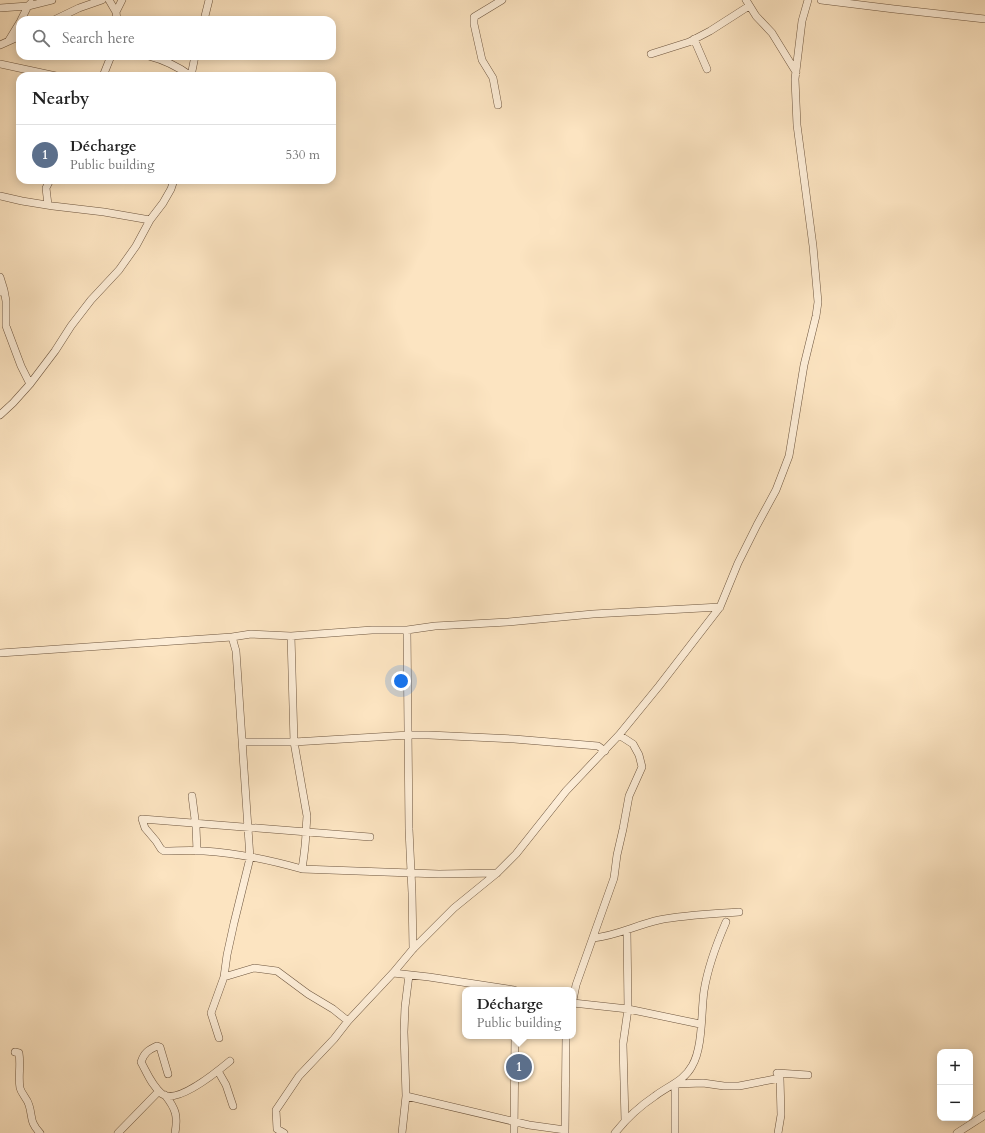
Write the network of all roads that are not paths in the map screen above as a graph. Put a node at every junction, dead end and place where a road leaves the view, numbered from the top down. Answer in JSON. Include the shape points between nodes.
{"nodes":[{"id":1,"x":52,"y":0,"type":"edge"},
{"id":2,"x":102,"y":0,"type":"edge"},
{"id":3,"x":109,"y":0,"type":"edge"},
{"id":4,"x":122,"y":0,"type":"edge"},
{"id":5,"x":209,"y":0,"type":"edge"},
{"id":6,"x":502,"y":0,"type":"edge"},
{"id":7,"x":808,"y":0,"type":"edge"},
{"id":8,"x":821,"y":0,"type":"edge"},
{"id":9,"x":31,"y":3,"type":"edge"},
{"id":10,"x":748,"y":3,"type":"edge"},
{"id":11,"x":0,"y":8,"type":"edge"},
{"id":12,"x":116,"y":12,"type":"junction"},
{"id":13,"x":24,"y":16,"type":"edge"},
{"id":14,"x":62,"y":16,"type":"edge"},
{"id":15,"x":116,"y":16,"type":"edge"},
{"id":16,"x":205,"y":16,"type":"edge"},
{"id":17,"x":985,"y":19,"type":"edge"},
{"id":18,"x":16,"y":29,"type":"edge"},
{"id":19,"x":16,"y":37,"type":"edge"},
{"id":20,"x":694,"y":39,"type":"junction"},
{"id":21,"x":9,"y":40,"type":"junction"},
{"id":22,"x":0,"y":45,"type":"edge"},
{"id":23,"x":651,"y":54,"type":"dead end"},
{"id":24,"x":109,"y":60,"type":"edge"},
{"id":25,"x":164,"y":60,"type":"edge"},
{"id":26,"x":194,"y":60,"type":"edge"},
{"id":27,"x":0,"y":64,"type":"edge"},
{"id":28,"x":707,"y":69,"type":"dead end"},
{"id":29,"x":30,"y":72,"type":"edge"},
{"id":30,"x":105,"y":72,"type":"edge"},
{"id":31,"x":186,"y":72,"type":"edge"},
{"id":32,"x":192,"y":72,"type":"edge"},
{"id":33,"x":796,"y":72,"type":"junction"},
{"id":34,"x":498,"y":105,"type":"dead end"},
{"id":35,"x":48,"y":184,"type":"edge"},
{"id":36,"x":173,"y":184,"type":"edge"},
{"id":37,"x":0,"y":196,"type":"edge"},
{"id":38,"x":48,"y":205,"type":"junction"},
{"id":39,"x":150,"y":220,"type":"junction"},
{"id":40,"x":0,"y":277,"type":"edge"},
{"id":41,"x":2,"y":291,"type":"edge"},
{"id":42,"x":3,"y":326,"type":"edge"},
{"id":43,"x":30,"y":384,"type":"junction"},
{"id":44,"x":0,"y":415,"type":"edge"},
{"id":45,"x":720,"y":607,"type":"junction"},
{"id":46,"x":407,"y":630,"type":"junction"},
{"id":47,"x":291,"y":636,"type":"junction"},
{"id":48,"x":232,"y":637,"type":"junction"},
{"id":49,"x":0,"y":653,"type":"edge"},
{"id":50,"x":409,"y":735,"type":"junction"},
{"id":51,"x":619,"y":735,"type":"junction"},
{"id":52,"x":243,"y":742,"type":"junction"},
{"id":53,"x":294,"y":742,"type":"junction"},
{"id":54,"x":605,"y":751,"type":"junction"},
{"id":55,"x":192,"y":796,"type":"dead end"},
{"id":56,"x":196,"y":824,"type":"junction"},
{"id":57,"x":249,"y":828,"type":"junction"},
{"id":58,"x":306,"y":832,"type":"junction"},
{"id":59,"x":370,"y":837,"type":"dead end"},
{"id":60,"x":197,"y":851,"type":"junction"},
{"id":61,"x":250,"y":858,"type":"junction"},
{"id":62,"x":302,"y":869,"type":"junction"},
{"id":63,"x":411,"y":873,"type":"junction"},
{"id":64,"x":497,"y":873,"type":"junction"},
{"id":65,"x":739,"y":912,"type":"dead end"},
{"id":66,"x":726,"y":922,"type":"dead end"},
{"id":67,"x":627,"y":930,"type":"junction"},
{"id":68,"x":593,"y":938,"type":"junction"},
{"id":69,"x":413,"y":949,"type":"junction"},
{"id":70,"x":393,"y":974,"type":"junction"},
{"id":71,"x":409,"y":975,"type":"junction"},
{"id":72,"x":224,"y":977,"type":"junction"},
{"id":73,"x":493,"y":987,"type":"edge"},
{"id":74,"x":576,"y":987,"type":"edge"},
{"id":75,"x":576,"y":1002,"type":"edge"},
{"id":76,"x":628,"y":1009,"type":"junction"},
{"id":77,"x":348,"y":1021,"type":"junction"},
{"id":78,"x":700,"y":1024,"type":"junction"},
{"id":79,"x":219,"y":1038,"type":"dead end"},
{"id":80,"x":515,"y":1039,"type":"edge"},
{"id":81,"x":566,"y":1039,"type":"edge"},
{"id":82,"x":15,"y":1052,"type":"dead end"},
{"id":83,"x":230,"y":1061,"type":"dead end"},
{"id":84,"x":218,"y":1071,"type":"junction"},
{"id":85,"x":168,"y":1074,"type":"dead end"},
{"id":86,"x":808,"y":1074,"type":"dead end"},
{"id":87,"x":780,"y":1078,"type":"junction"},
{"id":88,"x":675,"y":1084,"type":"junction"},
{"id":89,"x":159,"y":1091,"type":"junction"},
{"id":90,"x":165,"y":1095,"type":"junction"},
{"id":91,"x":406,"y":1096,"type":"junction"},
{"id":92,"x":233,"y":1106,"type":"dead end"},
{"id":93,"x":985,"y":1115,"type":"edge"},
{"id":94,"x":625,"y":1121,"type":"junction"},
{"id":95,"x":514,"y":1122,"type":"junction"},
{"id":96,"x":565,"y":1132,"type":"edge"},
{"id":97,"x":40,"y":1133,"type":"edge"},
{"id":98,"x":118,"y":1133,"type":"edge"},
{"id":99,"x":175,"y":1133,"type":"edge"},
{"id":100,"x":284,"y":1133,"type":"edge"},
{"id":101,"x":402,"y":1133,"type":"edge"},
{"id":102,"x":514,"y":1133,"type":"edge"},
{"id":103,"x":615,"y":1133,"type":"edge"},
{"id":104,"x":675,"y":1133,"type":"edge"},
{"id":105,"x":778,"y":1133,"type":"edge"},
{"id":106,"x":957,"y":1133,"type":"edge"}],
"edges":[{"from":1,"to":9,"type":"street"},
{"from":2,"to":14,"type":"street"},
{"from":3,"to":12,"type":"street"},
{"from":4,"to":12,"type":"street"},
{"from":5,"to":16,"type":"street"},
{"from":6,"to":34,"type":"street","via":[[474,17],[482,60],[493,78]]},
{"from":7,"to":33,"type":"street","via":[[802,21]]},
{"from":8,"to":17,"type":"street"},
{"from":9,"to":11,"type":"street"},
{"from":9,"to":13,"type":"street"},
{"from":10,"to":20,"type":"street"},
{"from":10,"to":33,"type":"street","via":[[772,33]]},
{"from":12,"to":15,"type":"street"},
{"from":18,"to":21,"type":"street"},
{"from":19,"to":21,"type":"street"},
{"from":20,"to":23,"type":"street"},
{"from":20,"to":28,"type":"street"},
{"from":21,"to":22,"type":"street"},
{"from":24,"to":30,"type":"street"},
{"from":25,"to":31,"type":"street"},
{"from":26,"to":32,"type":"street"},
{"from":27,"to":29,"type":"street"},
{"from":33,"to":45,"type":"street","via":[[797,125],[818,302],[804,365],[789,456],[776,490],[754,531]]},
{"from":35,"to":38,"type":"street"},
{"from":36,"to":39,"type":"street"},
{"from":37,"to":38,"type":"street"},
{"from":38,"to":39,"type":"street"},
{"from":39,"to":43,"type":"street","via":[[119,270],[91,300]]},
{"from":40,"to":41,"type":"street"},
{"from":41,"to":42,"type":"street","via":[[6,300]]},
{"from":42,"to":43,"type":"street"},
{"from":43,"to":44,"type":"street"},
{"from":45,"to":46,"type":"street","via":[[569,615]]},
{"from":45,"to":51,"type":"street"},
{"from":46,"to":47,"type":"street"},
{"from":46,"to":50,"type":"street"},
{"from":47,"to":48,"type":"street","via":[[251,634]]},
{"from":47,"to":53,"type":"street"},
{"from":48,"to":49,"type":"street"},
{"from":48,"to":52,"type":"street","via":[[236,651]]},
{"from":50,"to":53,"type":"street"},
{"from":50,"to":54,"type":"street","via":[[514,739],[598,746]]},
{"from":50,"to":63,"type":"street"},
{"from":51,"to":54,"type":"street"},
{"from":51,"to":68,"type":"street","via":[[633,744],[642,767],[629,796],[614,878]]},
{"from":52,"to":53,"type":"street"},
{"from":52,"to":57,"type":"street"},
{"from":53,"to":58,"type":"street","via":[[307,816]]},
{"from":54,"to":64,"type":"street","via":[[566,791],[516,854]]},
{"from":55,"to":56,"type":"street"},
{"from":56,"to":57,"type":"street"},
{"from":56,"to":60,"type":"street"},
{"from":56,"to":60,"type":"street","via":[[142,820],[145,828],[164,851]]},
{"from":57,"to":58,"type":"street"},
{"from":57,"to":61,"type":"street"},
{"from":58,"to":59,"type":"street"},
{"from":58,"to":62,"type":"street"},
{"from":60,"to":61,"type":"street"},
{"from":61,"to":62,"type":"street","via":[[265,859]]},
{"from":61,"to":72,"type":"street","via":[[232,929]]},
{"from":62,"to":63,"type":"street"},
{"from":63,"to":64,"type":"street"},
{"from":63,"to":69,"type":"street"},
{"from":64,"to":69,"type":"street","via":[[454,908]]},
{"from":65,"to":67,"type":"street","via":[[658,920]]},
{"from":66,"to":78,"type":"street","via":[[708,968]]},
{"from":67,"to":68,"type":"street","via":[[606,937]]},
{"from":67,"to":76,"type":"street"},
{"from":68,"to":74,"type":"street"},
{"from":69,"to":70,"type":"street"},
{"from":70,"to":71,"type":"street"},
{"from":70,"to":77,"type":"street"},
{"from":71,"to":73,"type":"street"},
{"from":71,"to":91,"type":"street","via":[[404,1032]]},
{"from":72,"to":77,"type":"street","via":[[254,968],[277,971]]},
{"from":72,"to":79,"type":"street","via":[[212,1013]]},
{"from":75,"to":76,"type":"street"},
{"from":76,"to":78,"type":"street"},
{"from":76,"to":94,"type":"street","via":[[623,1044]]},
{"from":77,"to":100,"type":"street","via":[[299,1076],[276,1110],[277,1129]]},
{"from":78,"to":88,"type":"street","via":[[693,1064],[689,1072]]},
{"from":80,"to":95,"type":"street"},
{"from":81,"to":96,"type":"street"},
{"from":82,"to":97,"type":"street","via":[[19,1053],[20,1059],[22,1094],[28,1103],[34,1127]]},
{"from":83,"to":84,"type":"street"},
{"from":84,"to":90,"type":"street","via":[[187,1091]]},
{"from":84,"to":92,"type":"street"},
{"from":85,"to":89,"type":"street","via":[[160,1047],[149,1049],[141,1062]]},
{"from":86,"to":87,"type":"street","via":[[777,1073]]},
{"from":87,"to":88,"type":"street","via":[[760,1083],[724,1086],[703,1083]]},
{"from":87,"to":105,"type":"street","via":[[781,1115]]},
{"from":88,"to":94,"type":"street","via":[[654,1096]]},
{"from":88,"to":104,"type":"street"},
{"from":89,"to":90,"type":"street"},
{"from":89,"to":98,"type":"street"},
{"from":90,"to":99,"type":"street","via":[[174,1106],[177,1121]]},
{"from":91,"to":95,"type":"street"},
{"from":91,"to":101,"type":"street"},
{"from":93,"to":106,"type":"street"},
{"from":94,"to":103,"type":"street"},
{"from":95,"to":96,"type":"street"},
{"from":95,"to":102,"type":"street"}]}
